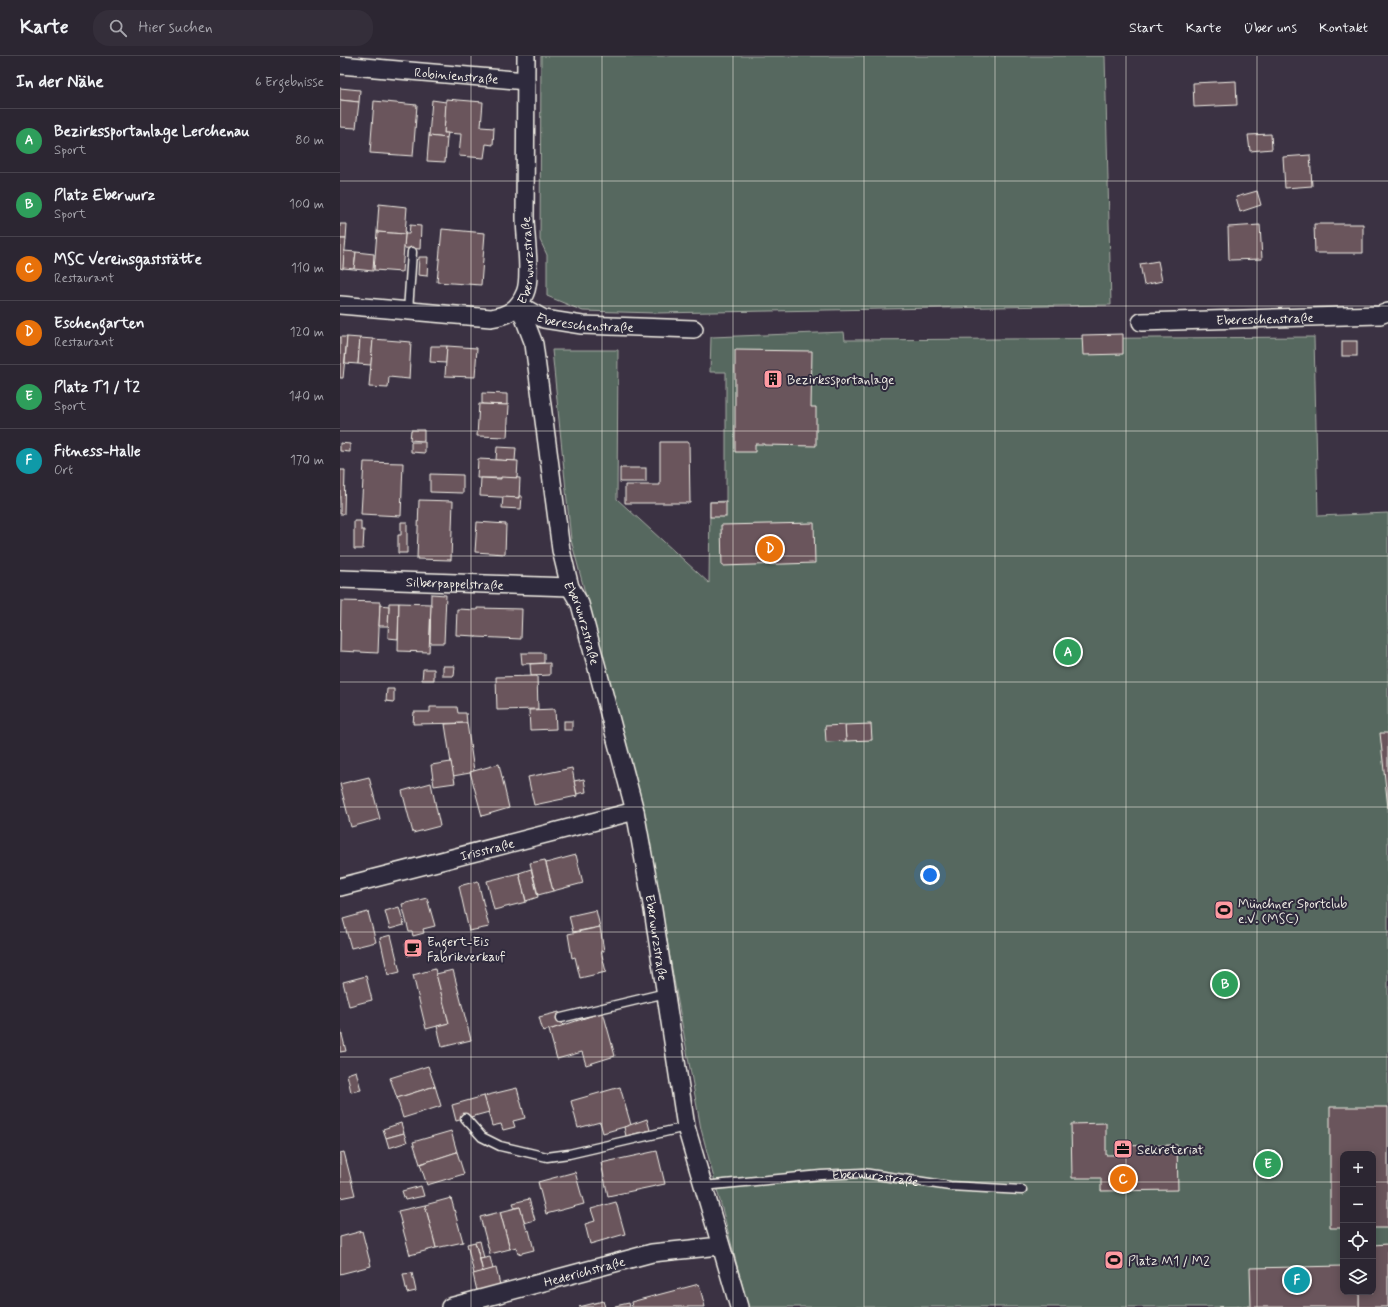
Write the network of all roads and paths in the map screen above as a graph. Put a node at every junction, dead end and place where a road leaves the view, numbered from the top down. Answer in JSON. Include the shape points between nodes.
{"nodes":[{"id":1,"x":526,"y":56,"type":"edge"},
{"id":2,"x":340,"y":65,"type":"edge"},
{"id":3,"x":526,"y":81,"type":"junction"},
{"id":4,"x":412,"y":252,"type":"dead end"},
{"id":5,"x":340,"y":305,"type":"edge"},
{"id":6,"x":519,"y":305,"type":"junction"},
{"id":7,"x":408,"y":311,"type":"junction"},
{"id":8,"x":1388,"y":312,"type":"edge"},
{"id":9,"x":1140,"y":322,"type":"dead end"},
{"id":10,"x":694,"y":329,"type":"dead end"},
{"id":11,"x":340,"y":579,"type":"edge"},
{"id":12,"x":570,"y":587,"type":"junction"},
{"id":13,"x":635,"y":811,"type":"junction"},
{"id":14,"x":340,"y":888,"type":"edge"},
{"id":15,"x":666,"y":993,"type":"junction"},
{"id":16,"x":561,"y":1018,"type":"dead end"},
{"id":17,"x":466,"y":1118,"type":"dead end"},
{"id":18,"x":686,"y":1127,"type":"junction"},
{"id":19,"x":703,"y":1186,"type":"junction"},
{"id":20,"x":1022,"y":1190,"type":"dead end"},
{"id":21,"x":720,"y":1246,"type":"junction"},
{"id":22,"x":450,"y":1307,"type":"edge"},
{"id":23,"x":739,"y":1307,"type":"edge"}],
"edges":[{"from":1,"to":3,"type":"street","name":"Eberwurzstraße"},
{"from":2,"to":3,"type":"street","name":"Robinienstraße"},
{"from":3,"to":6,"type":"street","name":"Eberwurzstraße","via":[[527,271],[526,291]]},
{"from":4,"to":7,"type":"lane"},
{"from":5,"to":7,"type":"street","name":"Ebereschenstraße"},
{"from":6,"to":7,"type":"street","name":"Ebereschenstraße","via":[[507,315],[490,318]]},
{"from":6,"to":10,"type":"street","name":"Ebereschenstraße","via":[[544,319],[582,325]]},
{"from":6,"to":12,"type":"street","name":"Eberwurzstraße","via":[[534,344],[559,536]]},
{"from":8,"to":9,"type":"street","name":"Ebereschenstraße","via":[[1380,316]]},
{"from":11,"to":12,"type":"street","name":"Silberpappelstraße"},
{"from":12,"to":13,"type":"street","name":"Eberwurzstraße","via":[[580,604]]},
{"from":13,"to":14,"type":"street","name":"Irisstraße"},
{"from":13,"to":15,"type":"street","name":"Eberwurzstraße"},
{"from":15,"to":16,"type":"lane"},
{"from":15,"to":18,"type":"street","name":"Eberwurzstraße"},
{"from":17,"to":18,"type":"lane","via":[[482,1137],[500,1146],[546,1157]]},
{"from":18,"to":19,"type":"street","name":"Eberwurzstraße"},
{"from":19,"to":20,"type":"lane","name":"Eberwurzstraße","via":[[863,1173],[950,1186]]},
{"from":19,"to":21,"type":"street","name":"Eberwurzstraße"},
{"from":21,"to":22,"type":"street","name":"Hederichstraße","via":[[652,1253]]},
{"from":21,"to":23,"type":"street","name":"Eberwurzstraße"}]}
